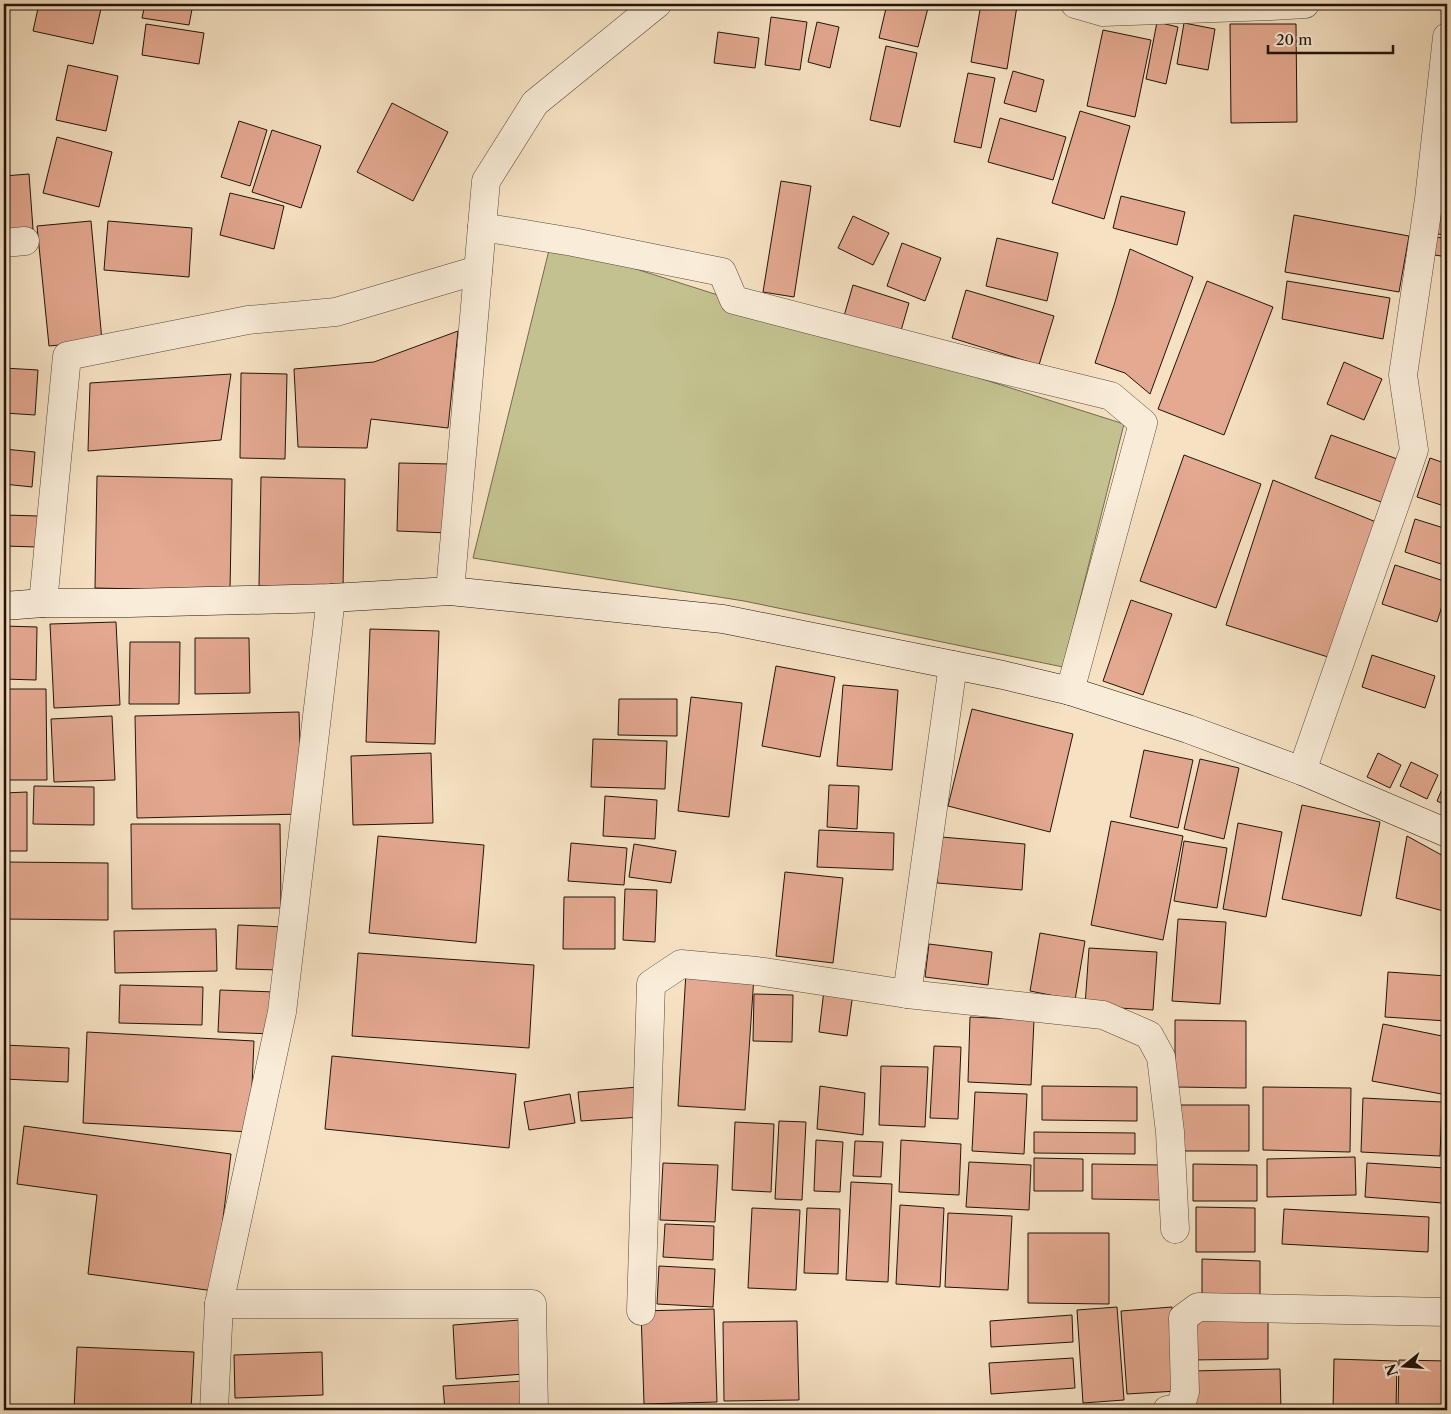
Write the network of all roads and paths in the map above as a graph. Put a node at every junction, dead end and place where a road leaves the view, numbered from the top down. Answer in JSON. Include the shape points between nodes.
{"nodes":[{"id":1,"x":657,"y":4,"type":"edge"},
{"id":2,"x":1076,"y":4,"type":"edge"},
{"id":3,"x":1305,"y":4,"type":"edge"},
{"id":4,"x":1447,"y":37,"type":"edge"},
{"id":5,"x":482,"y":227,"type":"junction"},
{"id":6,"x":478,"y":270,"type":"junction"},
{"id":7,"x":450,"y":591,"type":"junction"},
{"id":8,"x":332,"y":598,"type":"junction"},
{"id":9,"x":43,"y":603,"type":"junction"},
{"id":10,"x":4,"y":606,"type":"edge"},
{"id":11,"x":953,"y":665,"type":"junction"},
{"id":12,"x":1070,"y":691,"type":"junction"},
{"id":13,"x":1302,"y":771,"type":"junction"},
{"id":14,"x":1447,"y":833,"type":"edge"},
{"id":15,"x":906,"y":994,"type":"junction"},
{"id":16,"x":1175,"y":1229,"type":"dead end"},
{"id":17,"x":219,"y":1304,"type":"junction"},
{"id":18,"x":641,"y":1311,"type":"dead end"},
{"id":19,"x":1447,"y":1312,"type":"edge"},
{"id":20,"x":214,"y":1410,"type":"edge"},
{"id":21,"x":534,"y":1410,"type":"edge"},
{"id":22,"x":1167,"y":1410,"type":"edge"}],
"edges":[{"from":1,"to":5,"type":"street","via":[[535,103],[486,181]]},
{"from":2,"to":3,"type":"street","via":[[1102,12]]},
{"from":4,"to":13,"type":"street","via":[[1429,199],[1403,375],[1414,450]]},
{"from":5,"to":6,"type":"street"},
{"from":5,"to":12,"type":"street","via":[[722,272],[734,300],[1111,396],[1143,423]]},
{"from":6,"to":7,"type":"street"},
{"from":6,"to":9,"type":"street","via":[[336,312],[248,320],[67,356]]},
{"from":7,"to":8,"type":"street"},
{"from":7,"to":11,"type":"street","via":[[723,619]]},
{"from":8,"to":9,"type":"street"},
{"from":8,"to":17,"type":"street","via":[[282,1012]]},
{"from":9,"to":10,"type":"street"},
{"from":11,"to":12,"type":"street"},
{"from":11,"to":15,"type":"street"},
{"from":12,"to":13,"type":"street","via":[[1188,729]]},
{"from":13,"to":14,"type":"street"},
{"from":15,"to":16,"type":"street","via":[[1103,1015],[1149,1035],[1161,1057],[1170,1132]]},
{"from":15,"to":18,"type":"street","via":[[757,971],[681,964],[650,984]]},
{"from":17,"to":20,"type":"street"},
{"from":17,"to":21,"type":"street","via":[[532,1304]]},
{"from":19,"to":22,"type":"street","via":[[1198,1308],[1183,1318],[1185,1377],[1180,1408]]}]}
